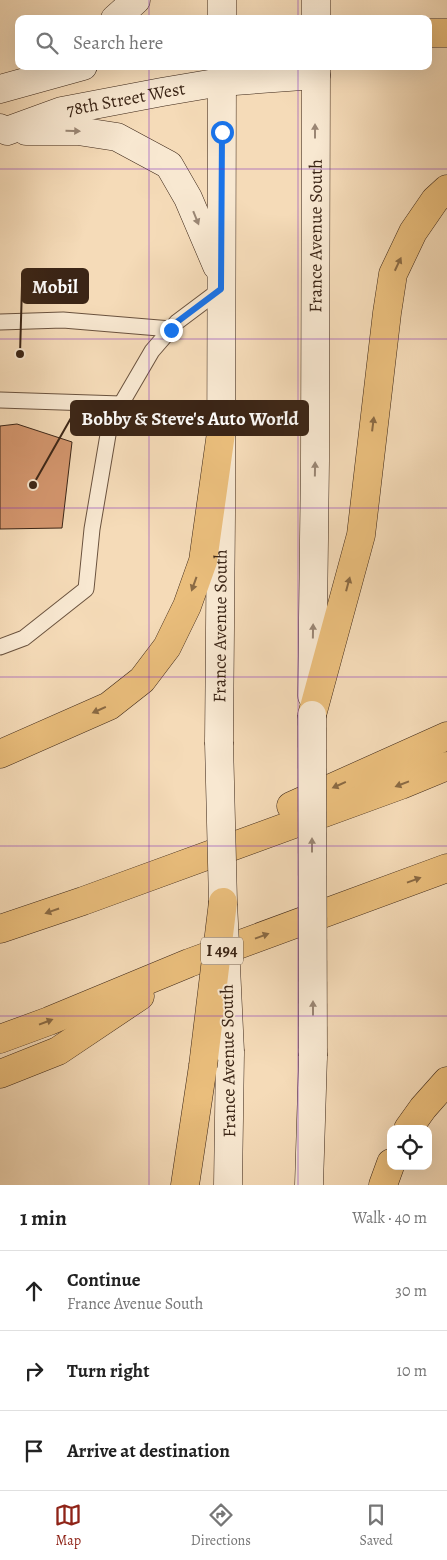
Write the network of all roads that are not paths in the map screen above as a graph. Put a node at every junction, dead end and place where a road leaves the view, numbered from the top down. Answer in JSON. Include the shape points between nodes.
{"nodes":[{"id":1,"x":136,"y":0,"type":"edge"},
{"id":2,"x":222,"y":0,"type":"edge"},
{"id":3,"x":316,"y":0,"type":"edge"},
{"id":4,"x":119,"y":15,"type":"edge"},
{"id":5,"x":222,"y":15,"type":"edge"},
{"id":6,"x":316,"y":15,"type":"edge"},
{"id":7,"x":432,"y":33,"type":"edge"},
{"id":8,"x":447,"y":33,"type":"edge"},
{"id":9,"x":34,"y":70,"type":"edge"},
{"id":10,"x":69,"y":70,"type":"edge"},
{"id":11,"x":316,"y":71,"type":"edge"},
{"id":12,"x":222,"y":74,"type":"edge"},
{"id":13,"x":0,"y":89,"type":"edge"},
{"id":14,"x":4,"y":129,"type":"edge"},
{"id":15,"x":447,"y":189,"type":"edge"},
{"id":16,"x":221,"y":282,"type":"junction"},
{"id":17,"x":0,"y":322,"type":"edge"},
{"id":18,"x":171,"y":330,"type":"junction"},
{"id":19,"x":0,"y":400,"type":"edge"},
{"id":20,"x":121,"y":404,"type":"junction"},
{"id":21,"x":221,"y":433,"type":"junction"},
{"id":22,"x":0,"y":647,"type":"edge"},
{"id":23,"x":312,"y":715,"type":"junction"},
{"id":24,"x":447,"y":736,"type":"edge"},
{"id":25,"x":0,"y":754,"type":"edge"},
{"id":26,"x":447,"y":766,"type":"edge"},
{"id":27,"x":447,"y":868,"type":"edge"},
{"id":28,"x":82,"y":901,"type":"junction"},
{"id":29,"x":223,"y":902,"type":"junction"},
{"id":30,"x":0,"y":929,"type":"edge"},
{"id":31,"x":189,"y":963,"type":"junction"},
{"id":32,"x":0,"y":1039,"type":"edge"},
{"id":33,"x":0,"y":1074,"type":"edge"},
{"id":34,"x":447,"y":1081,"type":"edge"},
{"id":35,"x":411,"y":1125,"type":"edge"},
{"id":36,"x":388,"y":1170,"type":"edge"},
{"id":37,"x":185,"y":1185,"type":"edge"},
{"id":38,"x":228,"y":1185,"type":"edge"},
{"id":39,"x":310,"y":1185,"type":"edge"},
{"id":40,"x":383,"y":1185,"type":"edge"}],
"edges":[{"from":1,"to":4,"type":"main road"},
{"from":2,"to":5,"type":"main road"},
{"from":3,"to":6,"type":"main road"},
{"from":7,"to":8,"type":"highway"},
{"from":9,"to":13,"type":"main road"},
{"from":10,"to":13,"type":"main road"},
{"from":11,"to":12,"type":"main road","name":"78th Street West"},
{"from":23,"to":11,"type":"main road","name":"France Avenue South","one_way":true},
{"from":12,"to":14,"type":"main road","name":"78th Street West","via":[[162,92],[62,111]]},
{"from":12,"to":16,"type":"main road","name":"France Avenue South"},
{"from":14,"to":16,"type":"main road","one_way":true,"via":[[78,130],[117,137],[169,165],[188,198]]},
{"from":23,"to":15,"type":"highway","one_way":true,"via":[[361,535],[393,274],[413,232]]},
{"from":16,"to":18,"type":"lane"},
{"from":16,"to":21,"type":"main road","name":"France Avenue South"},
{"from":17,"to":18,"type":"lane","via":[[62,320]]},
{"from":18,"to":20,"type":"lane","via":[[152,351]]},
{"from":19,"to":20,"type":"lane"},
{"from":20,"to":22,"type":"lane","via":[[110,422],[92,529],[86,589],[24,638]]},
{"from":21,"to":25,"type":"highway","one_way":true,"via":[[203,561],[187,606],[167,647],[142,680],[109,706]]},
{"from":21,"to":29,"type":"main road","name":"France Avenue South","bridge":true,"via":[[219,742]]},
{"from":39,"to":23,"type":"main road","name":"France Avenue South","one_way":true,"bridge":true},
{"from":24,"to":28,"type":"highway","one_way":true},
{"from":26,"to":28,"type":"highway","one_way":true},
{"from":31,"to":27,"type":"highway","number":"I 494","one_way":true},
{"from":28,"to":30,"type":"highway","one_way":true},
{"from":29,"to":37,"type":"highway","bridge":true},
{"from":29,"to":38,"type":"main road","name":"France Avenue South","bridge":true,"via":[[230,1052]]},
{"from":32,"to":31,"type":"highway","number":"I 494","one_way":true},
{"from":31,"to":33,"type":"highway","via":[[58,1050]]},
{"from":34,"to":35,"type":"highway"},
{"from":36,"to":40,"type":"highway"}]}
